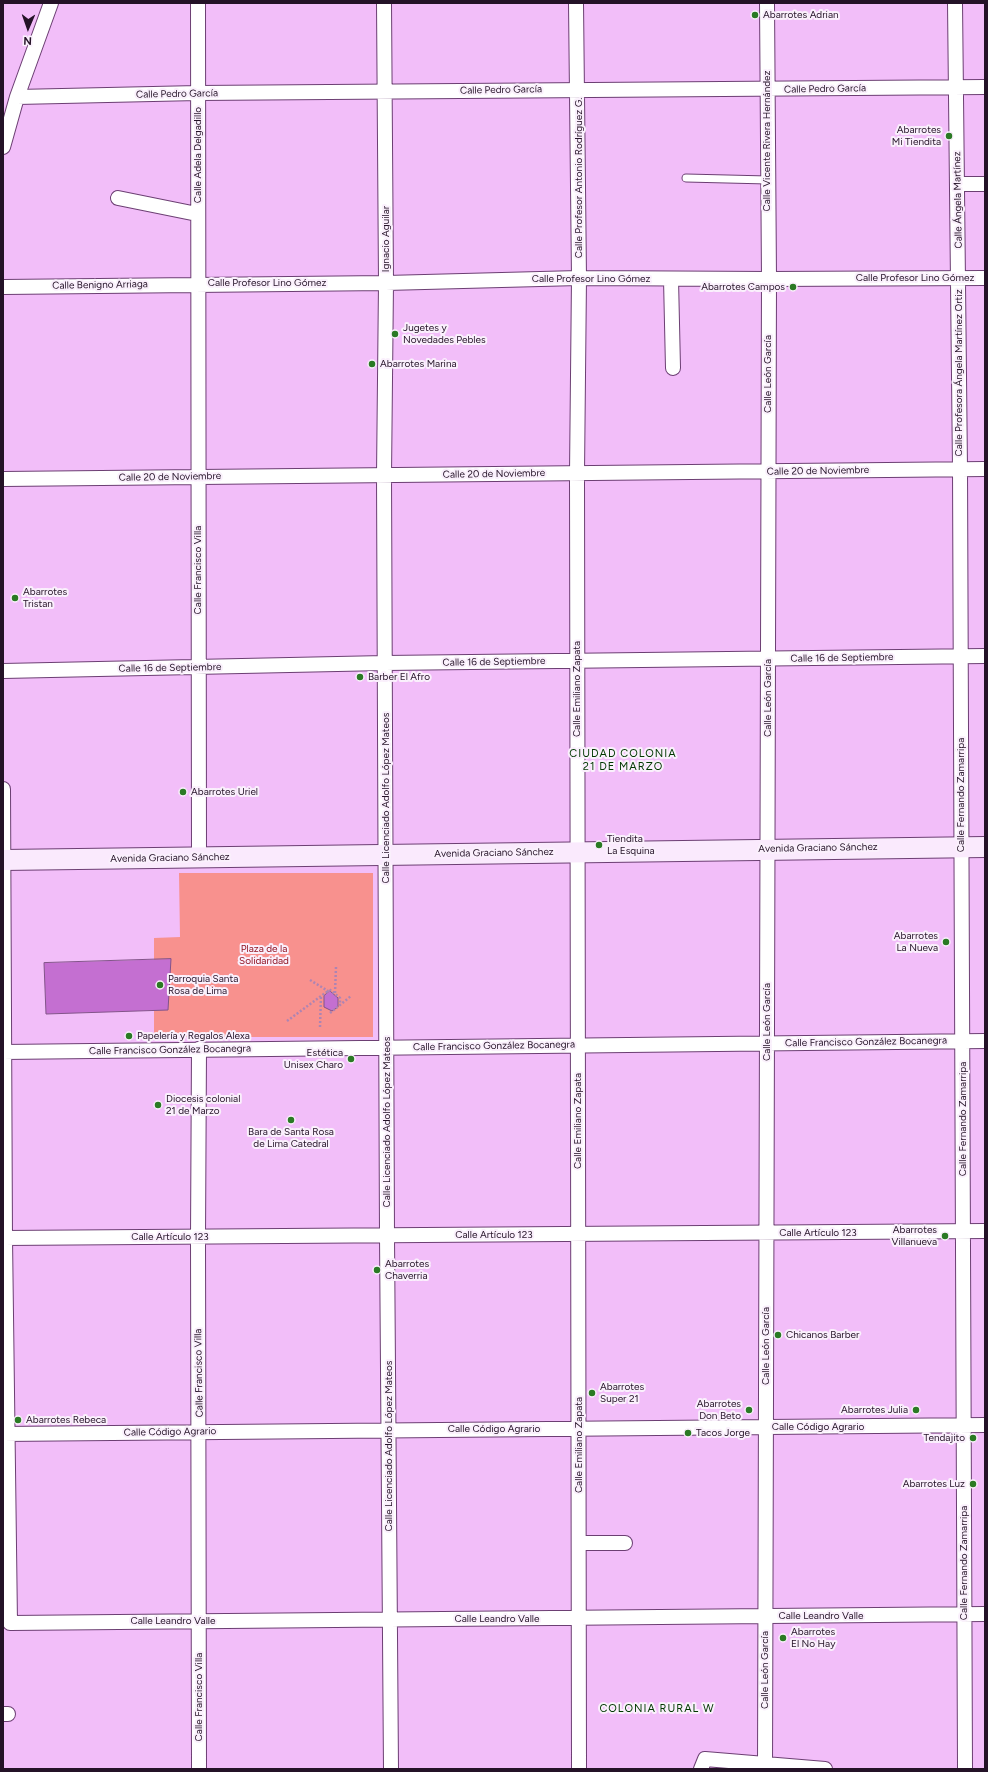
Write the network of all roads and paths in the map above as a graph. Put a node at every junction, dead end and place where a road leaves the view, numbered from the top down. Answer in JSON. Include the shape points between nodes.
{"nodes":[{"id":1,"x":51,"y":3,"type":"edge"},
{"id":2,"x":198,"y":3,"type":"edge"},
{"id":3,"x":384,"y":3,"type":"edge"},
{"id":4,"x":576,"y":3,"type":"edge"},
{"id":5,"x":767,"y":3,"type":"edge"},
{"id":6,"x":955,"y":3,"type":"edge"},
{"id":7,"x":985,"y":87,"type":"edge"},
{"id":8,"x":956,"y":88,"type":"junction"},
{"id":9,"x":578,"y":90,"type":"junction"},
{"id":10,"x":767,"y":90,"type":"junction"},
{"id":11,"x":385,"y":92,"type":"junction"},
{"id":12,"x":198,"y":94,"type":"junction"},
{"id":13,"x":17,"y":98,"type":"junction"},
{"id":14,"x":3,"y":147,"type":"edge"},
{"id":15,"x":686,"y":178,"type":"dead end"},
{"id":16,"x":768,"y":180,"type":"junction"},
{"id":17,"x":958,"y":184,"type":"junction"},
{"id":18,"x":985,"y":184,"type":"edge"},
{"id":19,"x":118,"y":198,"type":"dead end"},
{"id":20,"x":198,"y":214,"type":"junction"},
{"id":21,"x":959,"y":277,"type":"junction"},
{"id":22,"x":579,"y":278,"type":"junction"},
{"id":23,"x":985,"y":278,"type":"edge"},
{"id":24,"x":671,"y":279,"type":"junction"},
{"id":25,"x":768,"y":280,"type":"junction"},
{"id":26,"x":386,"y":283,"type":"junction"},
{"id":27,"x":197,"y":284,"type":"junction"},
{"id":28,"x":3,"y":287,"type":"edge"},
{"id":29,"x":673,"y":368,"type":"dead end"},
{"id":30,"x":960,"y":469,"type":"junction"},
{"id":31,"x":985,"y":469,"type":"edge"},
{"id":32,"x":768,"y":471,"type":"junction"},
{"id":33,"x":576,"y":473,"type":"junction"},
{"id":34,"x":384,"y":475,"type":"junction"},
{"id":35,"x":197,"y":476,"type":"junction"},
{"id":36,"x":3,"y":479,"type":"edge"},
{"id":37,"x":961,"y":656,"type":"junction"},
{"id":38,"x":985,"y":656,"type":"edge"},
{"id":39,"x":768,"y":659,"type":"junction"},
{"id":40,"x":577,"y":661,"type":"junction"},
{"id":41,"x":386,"y":663,"type":"junction"},
{"id":42,"x":198,"y":668,"type":"junction"},
{"id":43,"x":3,"y":671,"type":"edge"},
{"id":44,"x":3,"y":789,"type":"edge"},
{"id":45,"x":962,"y":846,"type":"junction"},
{"id":46,"x":985,"y":847,"type":"edge"},
{"id":47,"x":767,"y":849,"type":"junction"},
{"id":48,"x":578,"y":852,"type":"junction"},
{"id":49,"x":386,"y":854,"type":"junction"},
{"id":50,"x":199,"y":857,"type":"junction"},
{"id":51,"x":4,"y":860,"type":"edge"},
{"id":52,"x":336,"y":967,"type":"dead end"},
{"id":53,"x":310,"y":980,"type":"dead end"},
{"id":54,"x":328,"y":991,"type":"junction"},
{"id":55,"x":335,"y":994,"type":"junction"},
{"id":56,"x":322,"y":996,"type":"junction"},
{"id":57,"x":351,"y":996,"type":"dead end"},
{"id":58,"x":340,"y":1005,"type":"junction"},
{"id":59,"x":330,"y":1013,"type":"dead end"},
{"id":60,"x":287,"y":1021,"type":"dead end"},
{"id":61,"x":320,"y":1027,"type":"dead end"},
{"id":62,"x":962,"y":1041,"type":"junction"},
{"id":63,"x":985,"y":1041,"type":"edge"},
{"id":64,"x":767,"y":1043,"type":"junction"},
{"id":65,"x":578,"y":1045,"type":"junction"},
{"id":66,"x":387,"y":1047,"type":"junction"},
{"id":67,"x":199,"y":1049,"type":"junction"},
{"id":68,"x":4,"y":1052,"type":"edge"},
{"id":69,"x":985,"y":1231,"type":"edge"},
{"id":70,"x":963,"y":1232,"type":"junction"},
{"id":71,"x":766,"y":1233,"type":"junction"},
{"id":72,"x":577,"y":1234,"type":"junction"},
{"id":73,"x":387,"y":1236,"type":"junction"},
{"id":74,"x":198,"y":1237,"type":"junction"},
{"id":75,"x":4,"y":1238,"type":"edge"},
{"id":76,"x":964,"y":1425,"type":"junction"},
{"id":77,"x":985,"y":1425,"type":"edge"},
{"id":78,"x":766,"y":1427,"type":"junction"},
{"id":79,"x":579,"y":1429,"type":"junction"},
{"id":80,"x":389,"y":1430,"type":"junction"},
{"id":81,"x":199,"y":1432,"type":"junction"},
{"id":82,"x":6,"y":1434,"type":"edge"},
{"id":83,"x":579,"y":1543,"type":"junction"},
{"id":84,"x":626,"y":1543,"type":"dead end"},
{"id":85,"x":6,"y":1578,"type":"edge"},
{"id":86,"x":985,"y":1614,"type":"edge"},
{"id":87,"x":965,"y":1615,"type":"junction"},
{"id":88,"x":765,"y":1616,"type":"junction"},
{"id":89,"x":580,"y":1618,"type":"junction"},
{"id":90,"x":390,"y":1619,"type":"junction"},
{"id":91,"x":199,"y":1621,"type":"junction"},
{"id":92,"x":765,"y":1764,"type":"junction"},
{"id":93,"x":199,"y":1769,"type":"edge"},
{"id":94,"x":391,"y":1769,"type":"edge"},
{"id":95,"x":579,"y":1769,"type":"edge"},
{"id":96,"x":701,"y":1769,"type":"edge"},
{"id":97,"x":825,"y":1769,"type":"edge"},
{"id":98,"x":965,"y":1769,"type":"edge"}],
"edges":[{"from":1,"to":13,"type":"street"},
{"from":2,"to":12,"type":"street","name":"Calle Adela Delgadillo"},
{"from":3,"to":11,"type":"street","name":"Ignacio Aguilar"},
{"from":4,"to":9,"type":"street","name":"Calle Profesor Antonio Rodríguez G."},
{"from":5,"to":10,"type":"street","name":"Calle Vicente Rivera Hernández"},
{"from":6,"to":8,"type":"street","name":"Calle Ángela Martínez"},
{"from":7,"to":8,"type":"street","name":"Calle Pedro García"},
{"from":8,"to":10,"type":"street","name":"Calle Pedro García"},
{"from":8,"to":17,"type":"street","name":"Calle Ángela Martínez"},
{"from":9,"to":10,"type":"street","name":"Calle Pedro García"},
{"from":9,"to":11,"type":"street","name":"Calle Pedro García"},
{"from":9,"to":22,"type":"street","name":"Calle Profesor Antonio Rodríguez G."},
{"from":10,"to":16,"type":"street","name":"Calle Vicente Rivera Hernández"},
{"from":11,"to":12,"type":"street","name":"Calle Pedro García"},
{"from":11,"to":26,"type":"street","name":"Ignacio Aguilar"},
{"from":12,"to":13,"type":"street","name":"Calle Pedro García"},
{"from":12,"to":20,"type":"street","name":"Calle Adela Delgadillo"},
{"from":13,"to":14,"type":"street"},
{"from":15,"to":16,"type":"lane"},
{"from":16,"to":25,"type":"street","name":"Calle Vicente Rivera Hernández"},
{"from":17,"to":18,"type":"street"},
{"from":17,"to":21,"type":"street","name":"Calle Ángela Martínez"},
{"from":19,"to":20,"type":"street"},
{"from":20,"to":27,"type":"street","name":"Calle Adela Delgadillo"},
{"from":21,"to":23,"type":"street","name":"Calle Profesor Lino Gómez"},
{"from":21,"to":25,"type":"street","name":"Calle Profesor Lino Gómez"},
{"from":21,"to":30,"type":"street","name":"Calle Profesora Ángela Martínez Ortiz"},
{"from":22,"to":24,"type":"street","name":"Calle Profesor Lino Gómez"},
{"from":22,"to":26,"type":"street","name":"Calle Profesor Lino Gómez"},
{"from":22,"to":33,"type":"street","name":"Calle Profesor Antonio Rodríguez G."},
{"from":24,"to":25,"type":"street","name":"Calle Profesor Lino Gómez"},
{"from":24,"to":29,"type":"street"},
{"from":25,"to":32,"type":"street","name":"Calle León García"},
{"from":26,"to":27,"type":"street","name":"Calle Profesor Lino Gómez"},
{"from":26,"to":34,"type":"street","name":"Ignacio Aguilar"},
{"from":27,"to":28,"type":"street","name":"Calle Benigno Arriaga"},
{"from":27,"to":35,"type":"street","name":"Calle Francisco Villa"},
{"from":30,"to":31,"type":"street","name":"Calle 20 de Noviembre"},
{"from":30,"to":32,"type":"street","name":"Calle 20 de Noviembre"},
{"from":30,"to":37,"type":"street","name":"Calle Fernando Zamarripa"},
{"from":32,"to":33,"type":"street","name":"Calle 20 de Noviembre"},
{"from":32,"to":39,"type":"street","name":"Calle León García"},
{"from":33,"to":34,"type":"street","name":"Calle 20 de Noviembre"},
{"from":33,"to":40,"type":"street","name":"Calle Emiliano Zapata"},
{"from":34,"to":35,"type":"street","name":"Calle 20 de Noviembre"},
{"from":34,"to":41,"type":"street","name":"Calle Licenciado Adolfo López Mateos"},
{"from":35,"to":36,"type":"street","name":"Calle 20 de Noviembre"},
{"from":35,"to":42,"type":"street","name":"Calle Francisco Villa"},
{"from":37,"to":38,"type":"street","name":"Calle 16 de Septiembre"},
{"from":37,"to":39,"type":"street","name":"Calle 16 de Septiembre"},
{"from":37,"to":45,"type":"street","name":"Calle Fernando Zamarripa"},
{"from":39,"to":40,"type":"street","name":"Calle 16 de Septiembre"},
{"from":39,"to":47,"type":"street","name":"Calle León García"},
{"from":40,"to":41,"type":"street","name":"Calle 16 de Septiembre"},
{"from":40,"to":48,"type":"street","name":"Calle Emiliano Zapata"},
{"from":41,"to":42,"type":"street","name":"Calle 16 de Septiembre"},
{"from":41,"to":49,"type":"street","name":"Calle Licenciado Adolfo López Mateos"},
{"from":42,"to":43,"type":"street","name":"Calle 16 de Septiembre"},
{"from":42,"to":50,"type":"street","name":"Calle Francisco Villa"},
{"from":44,"to":51,"type":"street"},
{"from":45,"to":46,"type":"street","name":"Avenida Graciano Sánchez"},
{"from":45,"to":47,"type":"street","name":"Avenida Graciano Sánchez"},
{"from":45,"to":62,"type":"street","name":"Calle Fernando Zamarripa"},
{"from":47,"to":48,"type":"street","name":"Avenida Graciano Sánchez"},
{"from":47,"to":64,"type":"street","name":"Calle León García"},
{"from":48,"to":49,"type":"street","name":"Avenida Graciano Sánchez"},
{"from":48,"to":65,"type":"street","name":"Calle Emiliano Zapata"},
{"from":49,"to":50,"type":"street","name":"Avenida Graciano Sánchez"},
{"from":49,"to":66,"type":"street","name":"Calle Licenciado Adolfo López Mateos"},
{"from":50,"to":51,"type":"street","name":"Avenida Graciano Sánchez"},
{"from":51,"to":68,"type":"street"},
{"from":52,"to":55,"type":"path"},
{"from":53,"to":54,"type":"path"},
{"from":54,"to":55,"type":"path","via":[[329,989]]},
{"from":54,"to":56,"type":"path"},
{"from":55,"to":58,"type":"path","via":[[340,998]]},
{"from":56,"to":60,"type":"path"},
{"from":56,"to":61,"type":"path"},
{"from":57,"to":58,"type":"path"},
{"from":58,"to":59,"type":"path"},
{"from":62,"to":63,"type":"street","name":"Calle Francisco González Bocanegra"},
{"from":62,"to":64,"type":"street","name":"Calle Francisco González Bocanegra"},
{"from":62,"to":70,"type":"street","name":"Calle Fernando Zamarripa"},
{"from":64,"to":65,"type":"street","name":"Calle Francisco González Bocanegra"},
{"from":64,"to":71,"type":"street","name":"Calle León García"},
{"from":65,"to":66,"type":"street","name":"Calle Francisco González Bocanegra"},
{"from":65,"to":72,"type":"street","name":"Calle Emiliano Zapata"},
{"from":66,"to":67,"type":"street","name":"Calle Francisco González Bocanegra"},
{"from":66,"to":73,"type":"street","name":"Calle Licenciado Adolfo López Mateos"},
{"from":67,"to":68,"type":"street","name":"Calle Francisco González Bocanegra"},
{"from":67,"to":74,"type":"street","name":"Calle Francisco Villa"},
{"from":68,"to":75,"type":"street"},
{"from":69,"to":70,"type":"street","name":"Calle Artículo 123"},
{"from":70,"to":71,"type":"street","name":"Calle Artículo 123"},
{"from":70,"to":76,"type":"street","name":"Calle Fernando Zamarripa"},
{"from":71,"to":72,"type":"street","name":"Calle Artículo 123"},
{"from":71,"to":78,"type":"street","name":"Calle León García"},
{"from":72,"to":73,"type":"street","name":"Calle Artículo 123"},
{"from":72,"to":79,"type":"street","name":"Calle Emiliano Zapata"},
{"from":73,"to":74,"type":"street","name":"Calle Artículo 123"},
{"from":73,"to":80,"type":"street","name":"Calle Licenciado Adolfo López Mateos"},
{"from":74,"to":75,"type":"street","name":"Calle Artículo 123"},
{"from":74,"to":81,"type":"street","name":"Calle Francisco Villa"},
{"from":75,"to":82,"type":"street"},
{"from":76,"to":77,"type":"street","name":"Calle Código Agrario"},
{"from":76,"to":78,"type":"street","name":"Calle Código Agrario"},
{"from":76,"to":87,"type":"street","name":"Calle Fernando Zamarripa"},
{"from":78,"to":79,"type":"street","name":"Calle Código Agrario"},
{"from":78,"to":88,"type":"street","name":"Calle León García"},
{"from":79,"to":80,"type":"street","name":"Calle Código Agrario"},
{"from":79,"to":83,"type":"street","name":"Calle Emiliano Zapata"},
{"from":80,"to":81,"type":"street","name":"Calle Código Agrario"},
{"from":80,"to":90,"type":"street","name":"Calle Licenciado Adolfo López Mateos"},
{"from":81,"to":82,"type":"street","name":"Calle Código Agrario"},
{"from":81,"to":91,"type":"street","name":"Calle Francisco Villa"},
{"from":82,"to":85,"type":"street"},
{"from":83,"to":84,"type":"street"},
{"from":83,"to":89,"type":"street","name":"Calle Emiliano Zapata"},
{"from":85,"to":91,"type":"street","name":"Calle Leandro Valle","via":[[10,1623]]},
{"from":86,"to":87,"type":"street","name":"Calle Leandro Valle"},
{"from":87,"to":88,"type":"street","name":"Calle Leandro Valle"},
{"from":87,"to":98,"type":"street","name":"Calle Fernando Zamarripa"},
{"from":88,"to":89,"type":"street","name":"Calle Leandro Valle"},
{"from":88,"to":92,"type":"street","name":"Calle León García"},
{"from":89,"to":90,"type":"street","name":"Calle Leandro Valle"},
{"from":89,"to":95,"type":"street","name":"Calle Emiliano Zapata"},
{"from":90,"to":91,"type":"street","name":"Calle Leandro Valle"},
{"from":90,"to":94,"type":"street","name":"Calle Licenciado Adolfo López Mateos"},
{"from":91,"to":93,"type":"street","name":"Calle Francisco Villa"},
{"from":92,"to":96,"type":"street","via":[[705,1759]]},
{"from":92,"to":97,"type":"street"}]}
